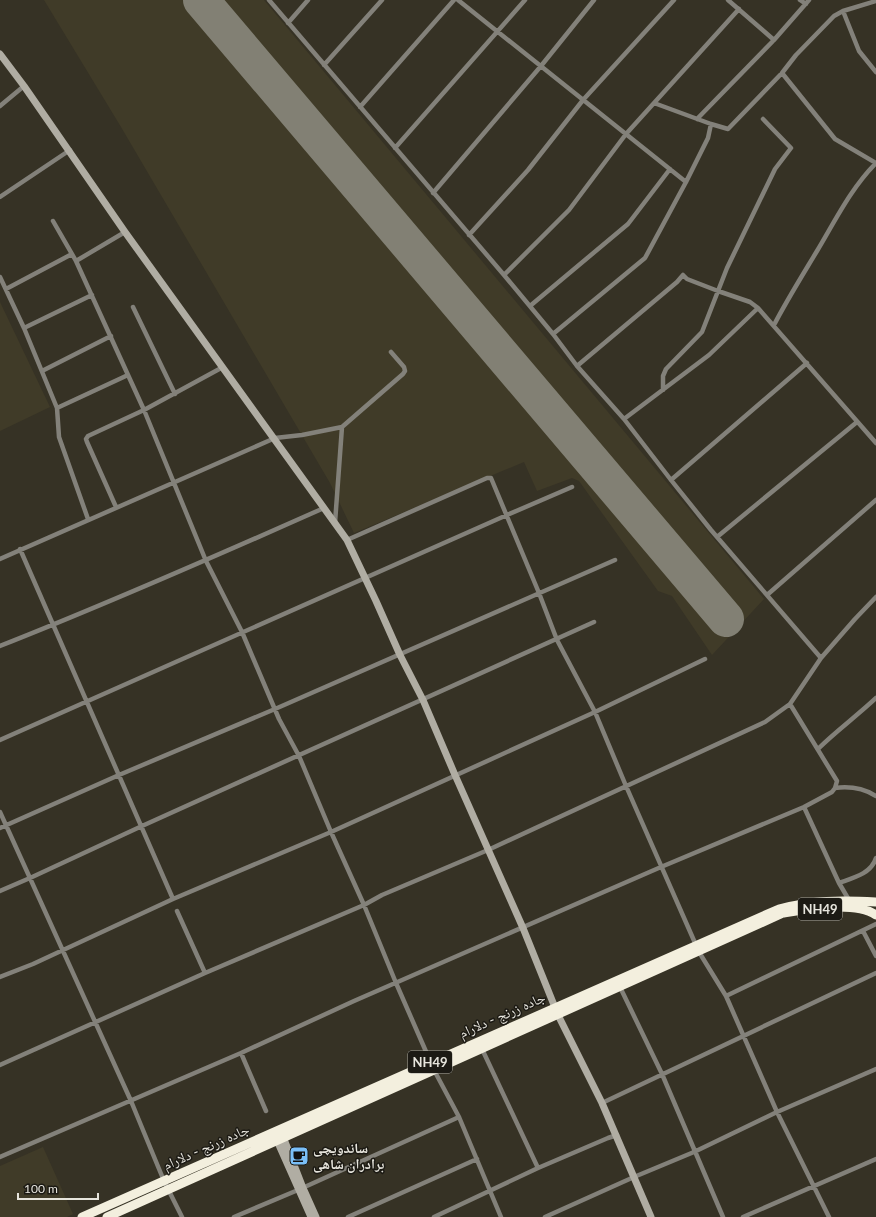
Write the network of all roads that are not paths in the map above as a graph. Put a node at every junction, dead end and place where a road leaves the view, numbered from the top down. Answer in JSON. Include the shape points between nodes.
{"nodes":[{"id":1,"x":269,"y":0,"type":"edge"},
{"id":2,"x":308,"y":0,"type":"edge"},
{"id":3,"x":382,"y":0,"type":"edge"},
{"id":4,"x":454,"y":0,"type":"edge"},
{"id":5,"x":458,"y":0,"type":"edge"},
{"id":6,"x":525,"y":0,"type":"edge"},
{"id":7,"x":594,"y":0,"type":"edge"},
{"id":8,"x":674,"y":0,"type":"edge"},
{"id":9,"x":728,"y":0,"type":"edge"},
{"id":10,"x":800,"y":0,"type":"edge"},
{"id":11,"x":809,"y":0,"type":"edge"},
{"id":12,"x":876,"y":1,"type":"edge"},
{"id":13,"x":806,"y":4,"type":"junction"},
{"id":14,"x":739,"y":9,"type":"junction"},
{"id":15,"x":843,"y":11,"type":"junction"},
{"id":16,"x":288,"y":23,"type":"junction"},
{"id":17,"x":497,"y":32,"type":"junction"},
{"id":18,"x":774,"y":40,"type":"junction"},
{"id":19,"x":0,"y":54,"type":"edge"},
{"id":20,"x":324,"y":65,"type":"junction"},
{"id":21,"x":541,"y":66,"type":"junction"},
{"id":22,"x":876,"y":72,"type":"edge"},
{"id":23,"x":782,"y":73,"type":"junction"},
{"id":24,"x":24,"y":86,"type":"junction"},
{"id":25,"x":583,"y":100,"type":"junction"},
{"id":26,"x":654,"y":104,"type":"junction"},
{"id":27,"x":0,"y":106,"type":"edge"},
{"id":28,"x":360,"y":108,"type":"junction"},
{"id":29,"x":763,"y":119,"type":"dead end"},
{"id":30,"x":697,"y":120,"type":"junction"},
{"id":31,"x":712,"y":124,"type":"junction"},
{"id":32,"x":626,"y":134,"type":"junction"},
{"id":33,"x":395,"y":148,"type":"junction"},
{"id":34,"x":70,"y":150,"type":"junction"},
{"id":35,"x":876,"y":163,"type":"edge"},
{"id":36,"x":670,"y":169,"type":"junction"},
{"id":37,"x":686,"y":182,"type":"junction"},
{"id":38,"x":433,"y":193,"type":"junction"},
{"id":39,"x":0,"y":196,"type":"edge"},
{"id":40,"x":53,"y":221,"type":"dead end"},
{"id":41,"x":125,"y":232,"type":"junction"},
{"id":42,"x":468,"y":235,"type":"junction"},
{"id":43,"x":72,"y":254,"type":"junction"},
{"id":44,"x":76,"y":261,"type":"junction"},
{"id":45,"x":504,"y":275,"type":"junction"},
{"id":46,"x":0,"y":277,"type":"edge"},
{"id":47,"x":6,"y":289,"type":"junction"},
{"id":48,"x":718,"y":291,"type":"junction"},
{"id":49,"x":92,"y":295,"type":"junction"},
{"id":50,"x":530,"y":306,"type":"junction"},
{"id":51,"x":134,"y":307,"type":"dead end"},
{"id":52,"x":758,"y":308,"type":"junction"},
{"id":53,"x":774,"y":325,"type":"junction"},
{"id":54,"x":24,"y":328,"type":"junction"},
{"id":55,"x":553,"y":334,"type":"junction"},
{"id":56,"x":111,"y":336,"type":"junction"},
{"id":57,"x":391,"y":352,"type":"dead end"},
{"id":58,"x":807,"y":363,"type":"junction"},
{"id":59,"x":577,"y":366,"type":"junction"},
{"id":60,"x":223,"y":367,"type":"junction"},
{"id":61,"x":42,"y":371,"type":"junction"},
{"id":62,"x":128,"y":375,"type":"junction"},
{"id":63,"x":663,"y":390,"type":"junction"},
{"id":64,"x":175,"y":394,"type":"junction"},
{"id":65,"x":57,"y":408,"type":"junction"},
{"id":66,"x":144,"y":410,"type":"junction"},
{"id":67,"x":624,"y":419,"type":"junction"},
{"id":68,"x":856,"y":422,"type":"junction"},
{"id":69,"x":342,"y":427,"type":"junction"},
{"id":70,"x":274,"y":438,"type":"junction"},
{"id":71,"x":876,"y":443,"type":"edge"},
{"id":72,"x":671,"y":480,"type":"junction"},
{"id":73,"x":174,"y":482,"type":"junction"},
{"id":74,"x":572,"y":487,"type":"dead end"},
{"id":75,"x":876,"y":500,"type":"edge"},
{"id":76,"x":116,"y":507,"type":"junction"},
{"id":77,"x":324,"y":508,"type":"junction"},
{"id":78,"x":507,"y":515,"type":"junction"},
{"id":79,"x":88,"y":520,"type":"junction"},
{"id":80,"x":335,"y":525,"type":"junction"},
{"id":81,"x":717,"y":538,"type":"junction"},
{"id":82,"x":346,"y":540,"type":"junction"},
{"id":83,"x":20,"y":549,"type":"junction"},
{"id":84,"x":0,"y":559,"type":"edge"},
{"id":85,"x":615,"y":560,"type":"dead end"},
{"id":86,"x":206,"y":561,"type":"junction"},
{"id":87,"x":365,"y":578,"type":"junction"},
{"id":88,"x":539,"y":593,"type":"junction"},
{"id":89,"x":767,"y":595,"type":"junction"},
{"id":90,"x":876,"y":597,"type":"edge"},
{"id":91,"x":594,"y":622,"type":"dead end"},
{"id":92,"x":53,"y":625,"type":"junction"},
{"id":93,"x":242,"y":632,"type":"junction"},
{"id":94,"x":557,"y":640,"type":"junction"},
{"id":95,"x":0,"y":646,"type":"edge"},
{"id":96,"x":400,"y":654,"type":"junction"},
{"id":97,"x":822,"y":658,"type":"junction"},
{"id":98,"x":705,"y":659,"type":"dead end"},
{"id":99,"x":876,"y":698,"type":"edge"},
{"id":100,"x":423,"y":700,"type":"junction"},
{"id":101,"x":87,"y":701,"type":"junction"},
{"id":102,"x":790,"y":704,"type":"junction"},
{"id":103,"x":276,"y":710,"type":"junction"},
{"id":104,"x":595,"y":712,"type":"junction"},
{"id":105,"x":0,"y":740,"type":"edge"},
{"id":106,"x":818,"y":749,"type":"junction"},
{"id":107,"x":299,"y":756,"type":"junction"},
{"id":108,"x":119,"y":775,"type":"junction"},
{"id":109,"x":455,"y":775,"type":"junction"},
{"id":110,"x":626,"y":786,"type":"junction"},
{"id":111,"x":836,"y":788,"type":"junction"},
{"id":112,"x":876,"y":796,"type":"edge"},
{"id":113,"x":804,"y":807,"type":"junction"},
{"id":114,"x":0,"y":812,"type":"edge"},
{"id":115,"x":6,"y":825,"type":"junction"},
{"id":116,"x":142,"y":826,"type":"junction"},
{"id":117,"x":0,"y":828,"type":"edge"},
{"id":118,"x":331,"y":832,"type":"junction"},
{"id":119,"x":488,"y":850,"type":"junction"},
{"id":120,"x":876,"y":858,"type":"edge"},
{"id":121,"x":661,"y":867,"type":"junction"},
{"id":122,"x":30,"y":878,"type":"junction"},
{"id":123,"x":839,"y":883,"type":"junction"},
{"id":124,"x":0,"y":890,"type":"edge"},
{"id":125,"x":173,"y":899,"type":"junction"},
{"id":126,"x":849,"y":900,"type":"junction"},
{"id":127,"x":876,"y":902,"type":"edge"},
{"id":128,"x":364,"y":905,"type":"junction"},
{"id":129,"x":177,"y":911,"type":"dead end"},
{"id":130,"x":876,"y":915,"type":"edge"},
{"id":131,"x":876,"y":924,"type":"edge"},
{"id":132,"x":523,"y":928,"type":"junction"},
{"id":133,"x":863,"y":930,"type":"junction"},
{"id":134,"x":698,"y":948,"type":"junction"},
{"id":135,"x":62,"y":950,"type":"junction"},
{"id":136,"x":876,"y":956,"type":"edge"},
{"id":137,"x":204,"y":973,"type":"junction"},
{"id":138,"x":876,"y":973,"type":"edge"},
{"id":139,"x":0,"y":977,"type":"edge"},
{"id":140,"x":396,"y":983,"type":"junction"},
{"id":141,"x":620,"y":986,"type":"junction"},
{"id":142,"x":726,"y":996,"type":"junction"},
{"id":143,"x":556,"y":1011,"type":"junction"},
{"id":144,"x":95,"y":1022,"type":"junction"},
{"id":145,"x":744,"y":1037,"type":"junction"},
{"id":146,"x":482,"y":1049,"type":"junction"},
{"id":147,"x":241,"y":1053,"type":"junction"},
{"id":148,"x":0,"y":1065,"type":"edge"},
{"id":149,"x":432,"y":1066,"type":"junction"},
{"id":150,"x":876,"y":1069,"type":"edge"},
{"id":151,"x":662,"y":1074,"type":"junction"},
{"id":152,"x":131,"y":1101,"type":"junction"},
{"id":153,"x":602,"y":1103,"type":"junction"},
{"id":154,"x":266,"y":1110,"type":"dead end"},
{"id":155,"x":777,"y":1112,"type":"junction"},
{"id":156,"x":459,"y":1117,"type":"junction"},
{"id":157,"x":278,"y":1135,"type":"junction"},
{"id":158,"x":617,"y":1136,"type":"junction"},
{"id":159,"x":694,"y":1152,"type":"junction"},
{"id":160,"x":0,"y":1158,"type":"edge"},
{"id":161,"x":477,"y":1159,"type":"junction"},
{"id":162,"x":876,"y":1159,"type":"edge"},
{"id":163,"x":538,"y":1168,"type":"junction"},
{"id":164,"x":634,"y":1177,"type":"junction"},
{"id":165,"x":166,"y":1185,"type":"junction"},
{"id":166,"x":814,"y":1187,"type":"junction"},
{"id":167,"x":300,"y":1189,"type":"junction"},
{"id":168,"x":490,"y":1191,"type":"junction"},
{"id":169,"x":82,"y":1217,"type":"edge"},
{"id":170,"x":107,"y":1217,"type":"edge"},
{"id":171,"x":182,"y":1217,"type":"edge"},
{"id":172,"x":234,"y":1217,"type":"edge"},
{"id":173,"x":311,"y":1217,"type":"edge"},
{"id":174,"x":316,"y":1217,"type":"edge"},
{"id":175,"x":348,"y":1217,"type":"edge"},
{"id":176,"x":434,"y":1217,"type":"edge"},
{"id":177,"x":501,"y":1217,"type":"edge"},
{"id":178,"x":545,"y":1217,"type":"edge"},
{"id":179,"x":651,"y":1217,"type":"edge"},
{"id":180,"x":723,"y":1217,"type":"edge"},
{"id":181,"x":743,"y":1217,"type":"edge"},
{"id":182,"x":829,"y":1217,"type":"edge"}],
"edges":[{"from":1,"to":16,"type":"street"},
{"from":2,"to":16,"type":"street"},
{"from":3,"to":20,"type":"street"},
{"from":4,"to":28,"type":"street"},
{"from":5,"to":17,"type":"street"},
{"from":6,"to":17,"type":"street"},
{"from":7,"to":21,"type":"street"},
{"from":8,"to":25,"type":"street"},
{"from":9,"to":14,"type":"street"},
{"from":10,"to":13,"type":"street"},
{"from":11,"to":13,"type":"street"},
{"from":12,"to":15,"type":"street"},
{"from":13,"to":18,"type":"street"},
{"from":14,"to":18,"type":"street"},
{"from":14,"to":26,"type":"street"},
{"from":15,"to":22,"type":"street","via":[[858,51]]},
{"from":15,"to":23,"type":"street","via":[[834,16]]},
{"from":16,"to":20,"type":"street"},
{"from":17,"to":21,"type":"street"},
{"from":17,"to":33,"type":"street"},
{"from":18,"to":30,"type":"street"},
{"from":19,"to":24,"type":"street"},
{"from":20,"to":28,"type":"street"},
{"from":21,"to":25,"type":"street"},
{"from":21,"to":38,"type":"street"},
{"from":23,"to":31,"type":"street","via":[[728,129]]},
{"from":23,"to":35,"type":"street","via":[[835,140]]},
{"from":24,"to":27,"type":"street"},
{"from":24,"to":34,"type":"street"},
{"from":25,"to":32,"type":"street"},
{"from":25,"to":42,"type":"street","via":[[528,170]]},
{"from":26,"to":30,"type":"street"},
{"from":26,"to":32,"type":"street"},
{"from":28,"to":33,"type":"street"},
{"from":29,"to":48,"type":"street","via":[[792,148],[775,169]]},
{"from":30,"to":31,"type":"street"},
{"from":31,"to":37,"type":"street","via":[[708,138]]},
{"from":32,"to":36,"type":"street"},
{"from":32,"to":45,"type":"street","via":[[569,210]]},
{"from":33,"to":38,"type":"street"},
{"from":34,"to":39,"type":"street"},
{"from":34,"to":41,"type":"street"},
{"from":35,"to":53,"type":"street","via":[[840,211]]},
{"from":36,"to":37,"type":"street"},
{"from":36,"to":50,"type":"street","via":[[628,224]]},
{"from":37,"to":55,"type":"street","via":[[645,258]]},
{"from":38,"to":42,"type":"street"},
{"from":40,"to":43,"type":"street"},
{"from":41,"to":44,"type":"street"},
{"from":41,"to":60,"type":"street"},
{"from":42,"to":45,"type":"street"},
{"from":43,"to":44,"type":"street"},
{"from":43,"to":47,"type":"street"},
{"from":44,"to":49,"type":"street"},
{"from":45,"to":50,"type":"street"},
{"from":46,"to":47,"type":"street"},
{"from":47,"to":54,"type":"street"},
{"from":48,"to":52,"type":"street","via":[[750,302]]},
{"from":48,"to":59,"type":"street","via":[[683,275]]},
{"from":48,"to":63,"type":"street","via":[[702,332],[666,369]]},
{"from":49,"to":54,"type":"street"},
{"from":49,"to":56,"type":"street"},
{"from":50,"to":55,"type":"street"},
{"from":51,"to":64,"type":"street"},
{"from":52,"to":53,"type":"street"},
{"from":52,"to":63,"type":"street","via":[[710,355]]},
{"from":53,"to":58,"type":"street"},
{"from":54,"to":61,"type":"street"},
{"from":55,"to":59,"type":"street"},
{"from":56,"to":61,"type":"street"},
{"from":56,"to":62,"type":"street"},
{"from":57,"to":69,"type":"street","via":[[405,371]]},
{"from":58,"to":68,"type":"street"},
{"from":58,"to":72,"type":"street"},
{"from":59,"to":67,"type":"street"},
{"from":60,"to":64,"type":"street"},
{"from":60,"to":70,"type":"street"},
{"from":61,"to":65,"type":"street"},
{"from":62,"to":65,"type":"street"},
{"from":62,"to":66,"type":"street"},
{"from":63,"to":67,"type":"street"},
{"from":64,"to":66,"type":"street"},
{"from":65,"to":79,"type":"street","via":[[59,437]]},
{"from":66,"to":73,"type":"street"},
{"from":66,"to":76,"type":"street","via":[[86,439]]},
{"from":67,"to":72,"type":"street"},
{"from":68,"to":71,"type":"street"},
{"from":68,"to":81,"type":"street"},
{"from":69,"to":70,"type":"street"},
{"from":69,"to":80,"type":"street"},
{"from":70,"to":73,"type":"street"},
{"from":70,"to":77,"type":"street"},
{"from":72,"to":81,"type":"street"},
{"from":73,"to":76,"type":"street"},
{"from":73,"to":86,"type":"street"},
{"from":74,"to":78,"type":"street"},
{"from":75,"to":89,"type":"street"},
{"from":76,"to":79,"type":"street"},
{"from":77,"to":80,"type":"street"},
{"from":77,"to":86,"type":"street"},
{"from":78,"to":82,"type":"street","via":[[489,478]]},
{"from":78,"to":87,"type":"street"},
{"from":78,"to":88,"type":"street"},
{"from":79,"to":83,"type":"street"},
{"from":80,"to":82,"type":"street"},
{"from":81,"to":89,"type":"street"},
{"from":82,"to":87,"type":"street"},
{"from":83,"to":84,"type":"street"},
{"from":83,"to":92,"type":"street"},
{"from":85,"to":88,"type":"street"},
{"from":86,"to":92,"type":"street"},
{"from":86,"to":93,"type":"street"},
{"from":87,"to":93,"type":"street"},
{"from":87,"to":96,"type":"street"},
{"from":88,"to":94,"type":"street"},
{"from":88,"to":96,"type":"street"},
{"from":89,"to":97,"type":"street"},
{"from":90,"to":97,"type":"street"},
{"from":91,"to":94,"type":"street"},
{"from":92,"to":95,"type":"street"},
{"from":92,"to":101,"type":"street"},
{"from":93,"to":101,"type":"street"},
{"from":93,"to":103,"type":"street"},
{"from":94,"to":100,"type":"street"},
{"from":94,"to":104,"type":"street"},
{"from":96,"to":100,"type":"street"},
{"from":96,"to":103,"type":"street"},
{"from":97,"to":102,"type":"street"},
{"from":98,"to":104,"type":"street"},
{"from":99,"to":106,"type":"street"},
{"from":100,"to":107,"type":"street"},
{"from":100,"to":109,"type":"street"},
{"from":101,"to":105,"type":"street"},
{"from":101,"to":108,"type":"street"},
{"from":102,"to":106,"type":"street"},
{"from":102,"to":110,"type":"street","via":[[764,722]]},
{"from":103,"to":107,"type":"street"},
{"from":103,"to":108,"type":"street"},
{"from":104,"to":109,"type":"street"},
{"from":104,"to":110,"type":"street"},
{"from":106,"to":111,"type":"street","via":[[837,781]]},
{"from":107,"to":116,"type":"street"},
{"from":107,"to":118,"type":"street"},
{"from":108,"to":115,"type":"street"},
{"from":108,"to":116,"type":"street"},
{"from":109,"to":118,"type":"street"},
{"from":109,"to":119,"type":"street"},
{"from":110,"to":119,"type":"street"},
{"from":110,"to":121,"type":"street"},
{"from":111,"to":112,"type":"street","via":[[859,788]]},
{"from":111,"to":113,"type":"street"},
{"from":113,"to":121,"type":"street"},
{"from":113,"to":123,"type":"street"},
{"from":114,"to":115,"type":"street"},
{"from":115,"to":117,"type":"street"},
{"from":115,"to":122,"type":"street"},
{"from":116,"to":122,"type":"street"},
{"from":116,"to":125,"type":"street"},
{"from":118,"to":125,"type":"street"},
{"from":118,"to":128,"type":"street"},
{"from":119,"to":128,"type":"street"},
{"from":119,"to":132,"type":"street"},
{"from":120,"to":123,"type":"street","via":[[875,863],[863,875]]},
{"from":121,"to":132,"type":"street"},
{"from":121,"to":134,"type":"street"},
{"from":122,"to":124,"type":"street"},
{"from":122,"to":135,"type":"street"},
{"from":123,"to":126,"type":"street"},
{"from":125,"to":135,"type":"street"},
{"from":126,"to":127,"type":"highway","name":"جاده زرنج - دلارام","number":"NH49"},
{"from":126,"to":134,"type":"highway","name":"جاده زرنج - دلارام","number":"NH49","via":[[804,902],[778,908]]},
{"from":128,"to":137,"type":"street"},
{"from":128,"to":140,"type":"street"},
{"from":129,"to":137,"type":"street"},
{"from":130,"to":134,"type":"highway","name":"جاده زرنج - دلارام","number":"NH49","via":[[859,908],[783,913]]},
{"from":131,"to":133,"type":"street"},
{"from":132,"to":140,"type":"street"},
{"from":132,"to":143,"type":"street"},
{"from":133,"to":136,"type":"street"},
{"from":133,"to":142,"type":"street"},
{"from":134,"to":141,"type":"highway","name":"جاده زرنج - دلارام","number":"NH49"},
{"from":134,"to":142,"type":"street"},
{"from":134,"to":143,"type":"highway","name":"جاده زرنج - دلارام","number":"NH49"},
{"from":135,"to":139,"type":"street"},
{"from":135,"to":144,"type":"street"},
{"from":137,"to":144,"type":"street"},
{"from":138,"to":145,"type":"street"},
{"from":140,"to":147,"type":"street"},
{"from":140,"to":149,"type":"street"},
{"from":141,"to":143,"type":"highway","name":"جاده زرنج - دلارام","number":"NH49"},
{"from":141,"to":151,"type":"street"},
{"from":142,"to":145,"type":"street"},
{"from":143,"to":146,"type":"highway","name":"جاده زرنج - دلارام","number":"NH49"},
{"from":143,"to":149,"type":"highway","name":"جاده زرنج - دلارام","number":"NH49"},
{"from":143,"to":153,"type":"street"},
{"from":144,"to":148,"type":"street"},
{"from":144,"to":152,"type":"street"},
{"from":145,"to":151,"type":"street"},
{"from":145,"to":155,"type":"street"},
{"from":146,"to":149,"type":"highway","name":"جاده زرنج - دلارام","number":"NH49"},
{"from":146,"to":163,"type":"street"},
{"from":147,"to":152,"type":"street"},
{"from":147,"to":154,"type":"street"},
{"from":149,"to":156,"type":"street"},
{"from":149,"to":157,"type":"highway","name":"جاده زرنج - دلارام","number":"NH49"},
{"from":150,"to":155,"type":"street"},
{"from":151,"to":153,"type":"street"},
{"from":151,"to":159,"type":"street"},
{"from":152,"to":160,"type":"street"},
{"from":152,"to":165,"type":"street"},
{"from":153,"to":158,"type":"street"},
{"from":155,"to":159,"type":"street"},
{"from":155,"to":166,"type":"street"},
{"from":156,"to":161,"type":"street"},
{"from":156,"to":167,"type":"street"},
{"from":157,"to":165,"type":"highway","name":"جاده زرنج - دلارام","number":"NH49"},
{"from":157,"to":167,"type":"street"},
{"from":158,"to":163,"type":"street"},
{"from":158,"to":164,"type":"street"},
{"from":159,"to":164,"type":"street"},
{"from":159,"to":180,"type":"street"},
{"from":161,"to":168,"type":"street"},
{"from":161,"to":175,"type":"street"},
{"from":162,"to":166,"type":"street"},
{"from":163,"to":168,"type":"street"},
{"from":164,"to":178,"type":"street"},
{"from":164,"to":179,"type":"street"},
{"from":165,"to":169,"type":"highway","name":"جاده زرنج - دلارام","number":"NH49"},
{"from":165,"to":170,"type":"highway","name":"جاده زرنج - دلارام","number":"NH49"},
{"from":165,"to":171,"type":"street"},
{"from":166,"to":181,"type":"street"},
{"from":166,"to":182,"type":"street"},
{"from":167,"to":172,"type":"street"},
{"from":167,"to":173,"type":"street"},
{"from":167,"to":174,"type":"street"},
{"from":168,"to":176,"type":"street"},
{"from":168,"to":177,"type":"street"}]}
